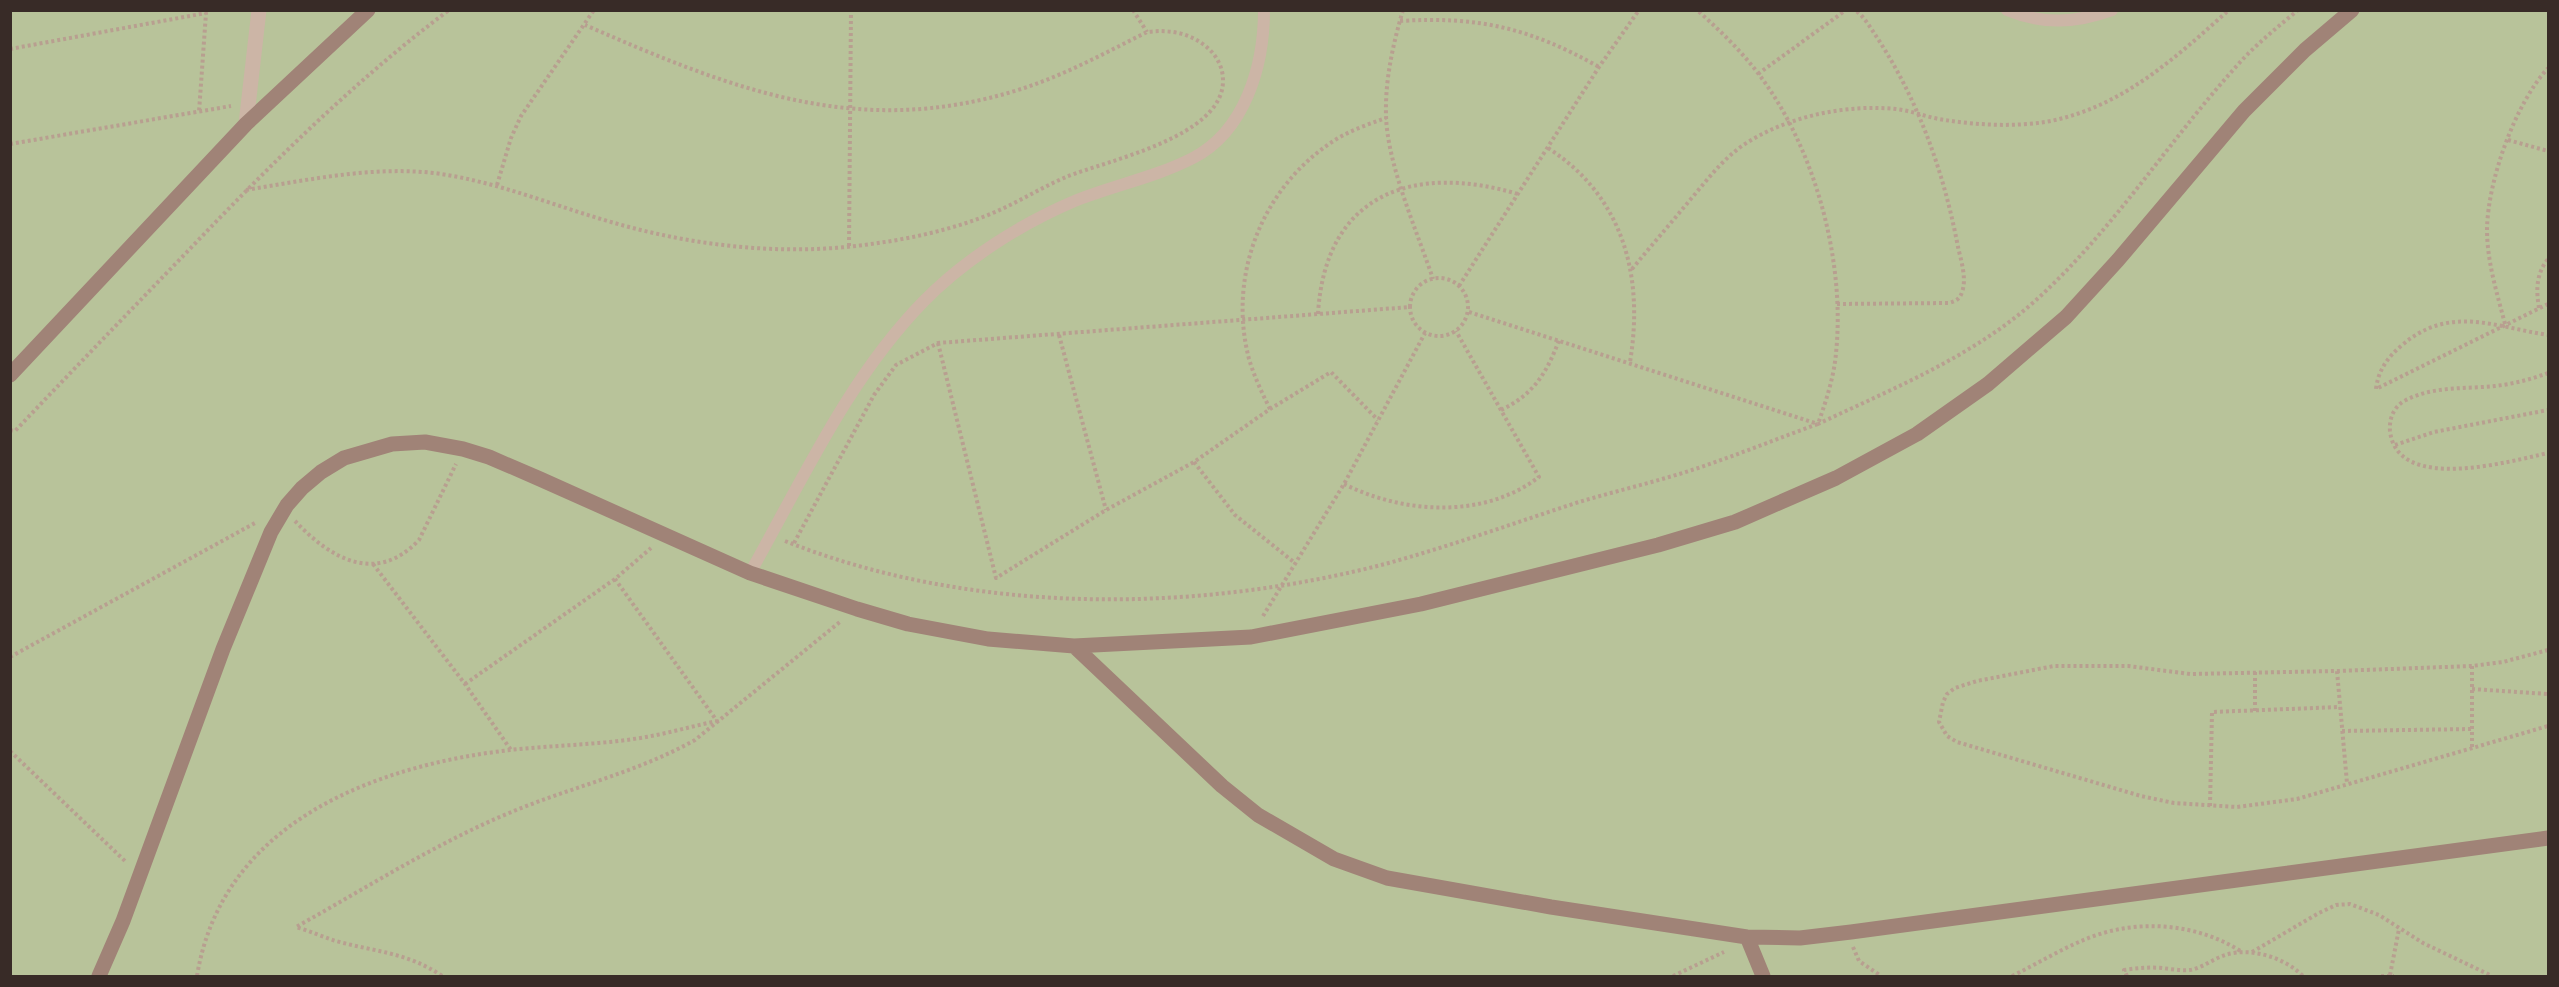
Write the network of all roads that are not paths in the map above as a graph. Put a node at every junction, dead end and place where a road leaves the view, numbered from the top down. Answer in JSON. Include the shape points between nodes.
{"nodes":[{"id":1,"x":259,"y":10,"type":"edge"},
{"id":2,"x":368,"y":10,"type":"edge"},
{"id":3,"x":1264,"y":10,"type":"edge"},
{"id":4,"x":2007,"y":10,"type":"edge"},
{"id":5,"x":2112,"y":10,"type":"edge"},
{"id":6,"x":2352,"y":10,"type":"edge"},
{"id":7,"x":246,"y":124,"type":"junction"},
{"id":8,"x":10,"y":375,"type":"edge"},
{"id":9,"x":750,"y":573,"type":"junction"},
{"id":10,"x":1074,"y":646,"type":"junction"},
{"id":11,"x":2548,"y":838,"type":"edge"},
{"id":12,"x":1747,"y":937,"type":"junction"},
{"id":13,"x":99,"y":976,"type":"edge"},
{"id":14,"x":1762,"y":976,"type":"edge"}],
"edges":[{"from":1,"to":7,"type":"street"},
{"from":2,"to":7,"type":"street"},
{"from":3,"to":9,"type":"lane","via":[[1264,33],[1253,80],[1240,113],[1219,139],[1183,163],[1037,219],[949,279],[899,328],[849,399]]},
{"from":4,"to":5,"type":"lane","via":[[2067,22]]},
{"from":6,"to":10,"type":"street","via":[[2244,111],[2066,317],[1988,384],[1917,434],[1836,478],[1735,522],[1432,601],[1251,637]]},
{"from":7,"to":8,"type":"street"},
{"from":9,"to":10,"type":"street","via":[[856,609],[947,633]]},
{"from":9,"to":13,"type":"street","via":[[540,479],[463,449],[425,442],[392,444],[344,458],[321,472],[302,488],[271,532]]},
{"from":10,"to":12,"type":"street","via":[[1222,786],[1258,815],[1334,859],[1387,878]]},
{"from":11,"to":12,"type":"street","via":[[1851,932],[1800,938]]},
{"from":12,"to":14,"type":"street"}]}
